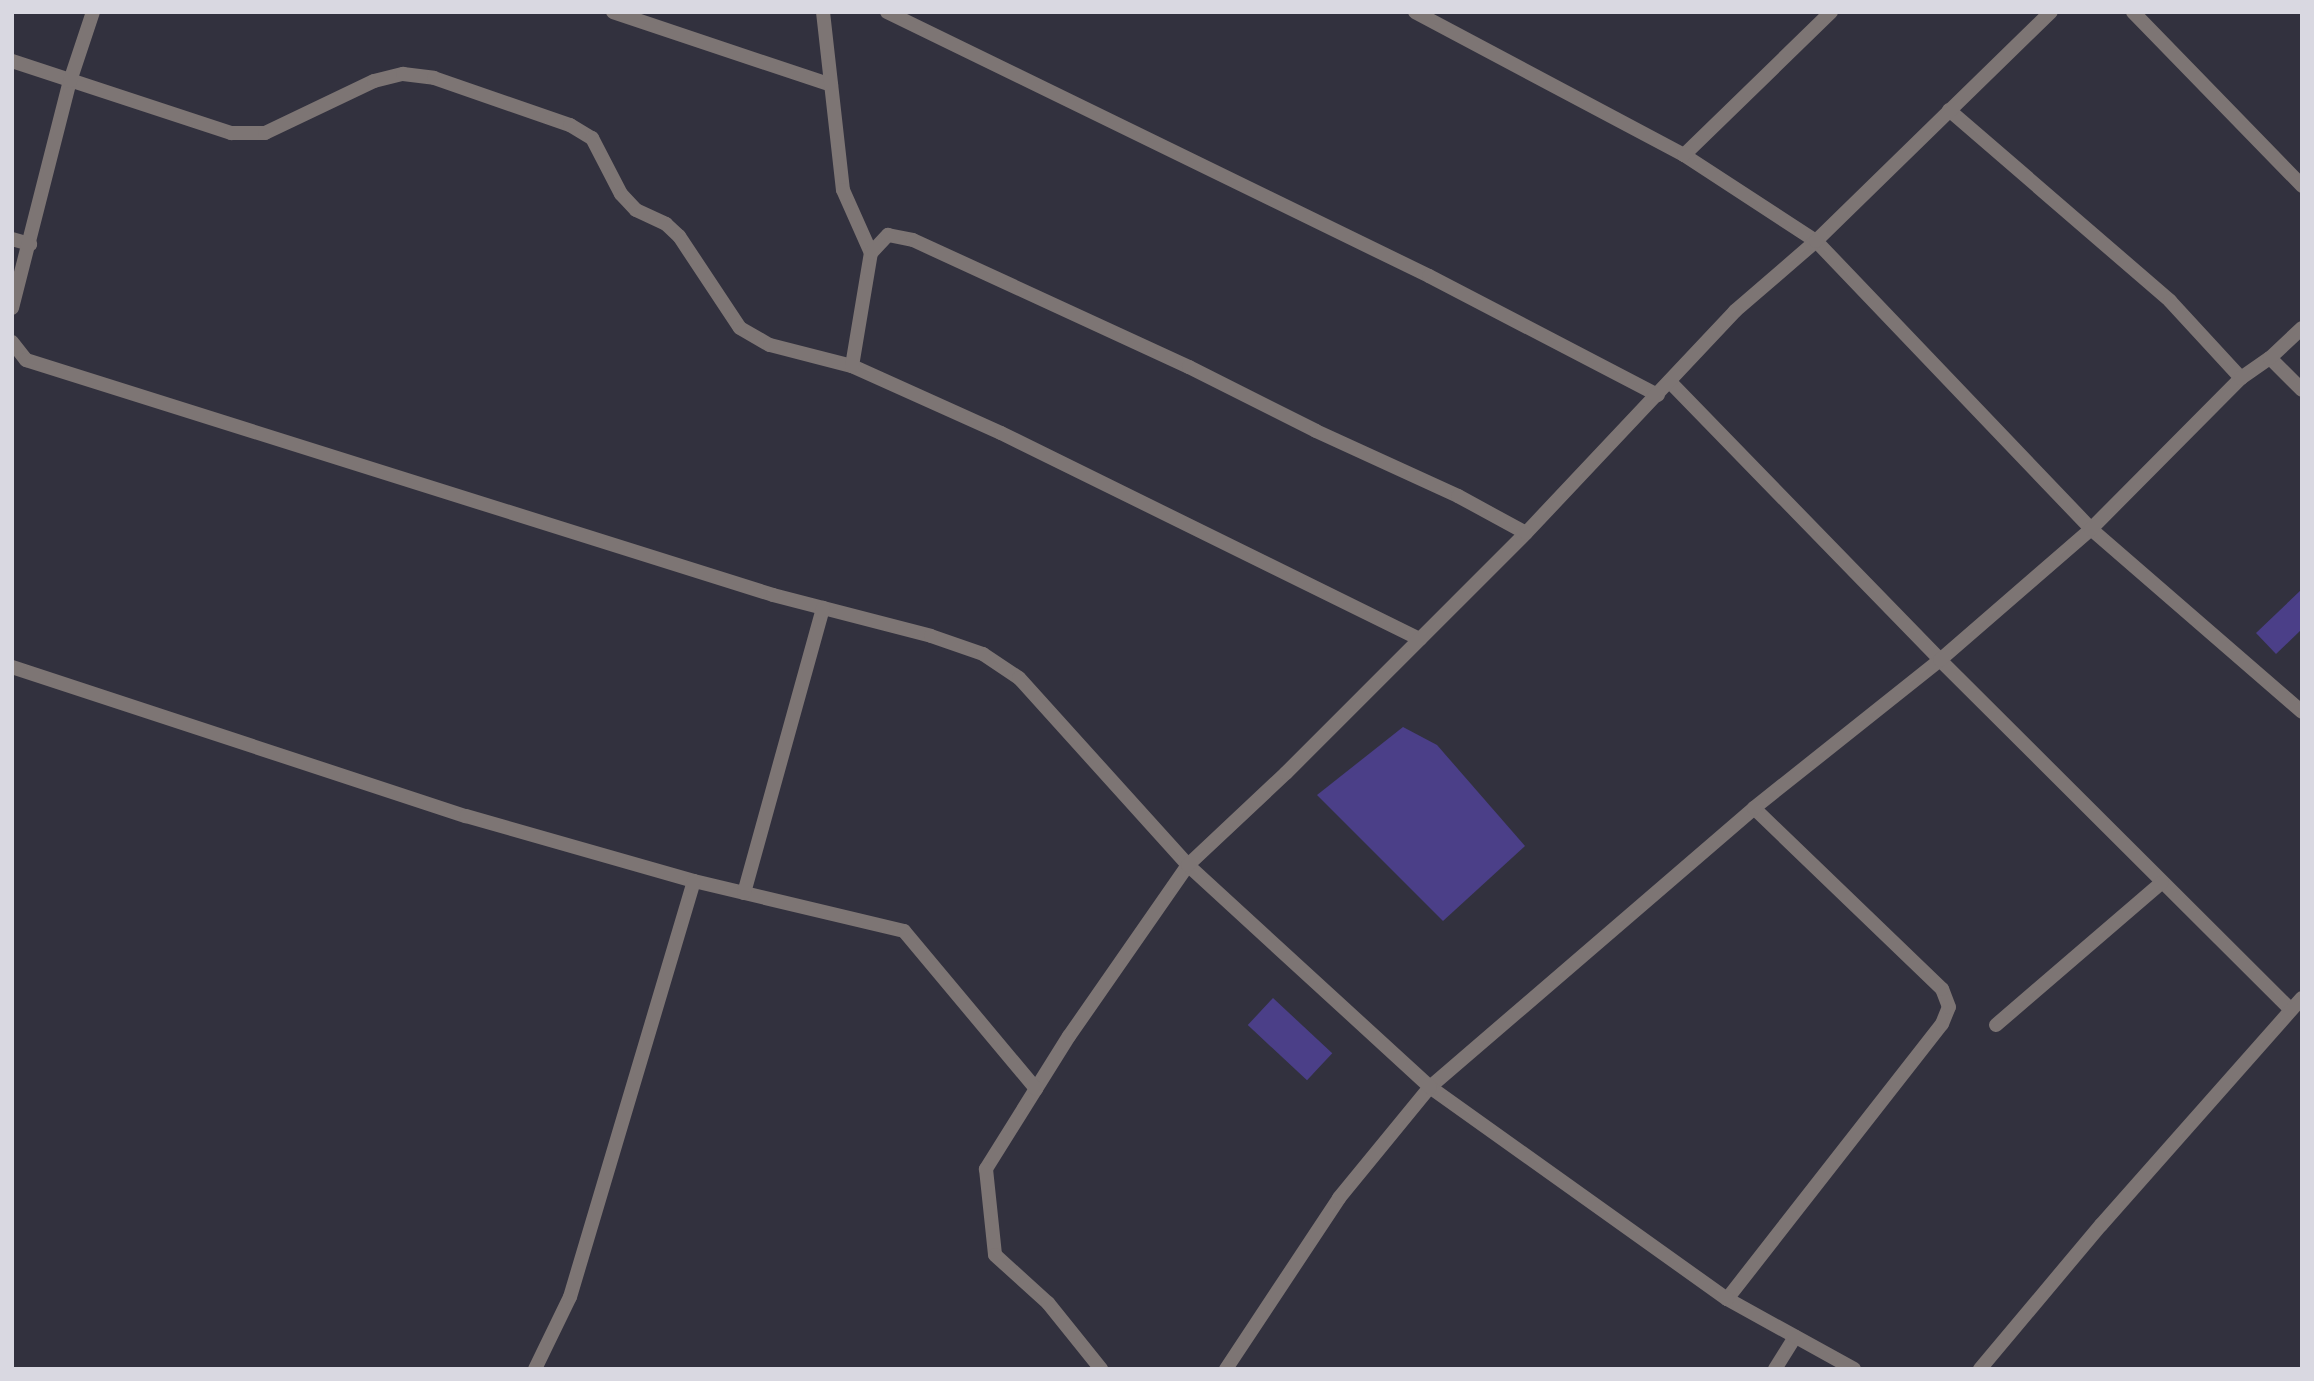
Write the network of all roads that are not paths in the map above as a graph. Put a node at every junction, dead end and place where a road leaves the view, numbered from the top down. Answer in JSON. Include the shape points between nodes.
{"nodes":[{"id":1,"x":93,"y":12,"type":"edge"},
{"id":2,"x":613,"y":12,"type":"edge"},
{"id":3,"x":822,"y":12,"type":"edge"},
{"id":4,"x":887,"y":12,"type":"edge"},
{"id":5,"x":1415,"y":12,"type":"edge"},
{"id":6,"x":1830,"y":12,"type":"edge"},
{"id":7,"x":2051,"y":12,"type":"edge"},
{"id":8,"x":2133,"y":12,"type":"edge"},
{"id":9,"x":12,"y":61,"type":"edge"},
{"id":10,"x":71,"y":80,"type":"junction"},
{"id":11,"x":831,"y":85,"type":"junction"},
{"id":12,"x":1949,"y":110,"type":"junction"},
{"id":13,"x":1684,"y":155,"type":"junction"},
{"id":14,"x":2302,"y":186,"type":"edge"},
{"id":15,"x":12,"y":239,"type":"edge"},
{"id":16,"x":1816,"y":241,"type":"junction"},
{"id":17,"x":30,"y":244,"type":"junction"},
{"id":18,"x":871,"y":253,"type":"junction"},
{"id":19,"x":12,"y":308,"type":"edge"},
{"id":20,"x":2302,"y":328,"type":"edge"},
{"id":21,"x":12,"y":342,"type":"edge"},
{"id":22,"x":2270,"y":358,"type":"junction"},
{"id":23,"x":852,"y":366,"type":"junction"},
{"id":24,"x":2241,"y":378,"type":"junction"},
{"id":25,"x":1671,"y":383,"type":"junction"},
{"id":26,"x":2302,"y":390,"type":"edge"},
{"id":27,"x":1658,"y":395,"type":"junction"},
{"id":28,"x":2091,"y":529,"type":"junction"},
{"id":29,"x":1526,"y":533,"type":"junction"},
{"id":30,"x":823,"y":608,"type":"junction"},
{"id":31,"x":1420,"y":639,"type":"junction"},
{"id":32,"x":1940,"y":660,"type":"junction"},
{"id":33,"x":12,"y":667,"type":"edge"},
{"id":34,"x":2302,"y":712,"type":"edge"},
{"id":35,"x":1754,"y":808,"type":"junction"},
{"id":36,"x":1188,"y":865,"type":"junction"},
{"id":37,"x":694,"y":881,"type":"junction"},
{"id":38,"x":2162,"y":882,"type":"junction"},
{"id":39,"x":744,"y":893,"type":"junction"},
{"id":40,"x":2302,"y":998,"type":"edge"},
{"id":41,"x":2290,"y":1009,"type":"junction"},
{"id":42,"x":1996,"y":1025,"type":"dead end"},
{"id":43,"x":1430,"y":1087,"type":"junction"},
{"id":44,"x":1036,"y":1089,"type":"junction"},
{"id":45,"x":1727,"y":1299,"type":"junction"},
{"id":46,"x":1795,"y":1337,"type":"junction"},
{"id":47,"x":535,"y":1369,"type":"edge"},
{"id":48,"x":1101,"y":1369,"type":"edge"},
{"id":49,"x":1226,"y":1369,"type":"edge"},
{"id":50,"x":1775,"y":1369,"type":"edge"},
{"id":51,"x":1854,"y":1369,"type":"edge"},
{"id":52,"x":1980,"y":1369,"type":"edge"}],
"edges":[{"from":1,"to":10,"type":"street"},
{"from":2,"to":11,"type":"street"},
{"from":3,"to":11,"type":"street"},
{"from":4,"to":27,"type":"street","via":[[1429,276]]},
{"from":5,"to":13,"type":"street"},
{"from":6,"to":13,"type":"street"},
{"from":7,"to":12,"type":"street"},
{"from":8,"to":14,"type":"street"},
{"from":9,"to":10,"type":"street"},
{"from":10,"to":17,"type":"street"},
{"from":10,"to":23,"type":"street","via":[[231,133],[264,133],[374,82],[403,74],[434,78],[570,125],[592,138],[621,194],[636,210],[666,224],[679,236],[740,328],[770,345]]},
{"from":11,"to":18,"type":"street","via":[[844,190]]},
{"from":12,"to":16,"type":"street"},
{"from":12,"to":24,"type":"street","via":[[2170,301]]},
{"from":13,"to":16,"type":"street"},
{"from":15,"to":17,"type":"street"},
{"from":16,"to":25,"type":"street","via":[[1735,311]]},
{"from":16,"to":28,"type":"street"},
{"from":17,"to":19,"type":"street"},
{"from":18,"to":23,"type":"street"},
{"from":18,"to":29,"type":"street","via":[[888,236],[913,240],[1189,367]]},
{"from":20,"to":22,"type":"street"},
{"from":21,"to":30,"type":"street","via":[[26,360]]},
{"from":22,"to":24,"type":"street"},
{"from":22,"to":26,"type":"street"},
{"from":23,"to":31,"type":"street","via":[[1001,433]]},
{"from":24,"to":28,"type":"street"},
{"from":25,"to":27,"type":"street"},
{"from":25,"to":32,"type":"street"},
{"from":27,"to":29,"type":"street"},
{"from":28,"to":32,"type":"street"},
{"from":28,"to":34,"type":"street"},
{"from":29,"to":31,"type":"street"},
{"from":30,"to":36,"type":"street","via":[[983,654],[1019,678]]},
{"from":30,"to":39,"type":"street"},
{"from":31,"to":36,"type":"street"},
{"from":32,"to":35,"type":"street"},
{"from":32,"to":38,"type":"street"},
{"from":33,"to":37,"type":"street","via":[[466,816]]},
{"from":35,"to":43,"type":"street"},
{"from":35,"to":45,"type":"street","via":[[1942,989],[1949,1007],[1942,1024]]},
{"from":36,"to":43,"type":"street"},
{"from":36,"to":44,"type":"street"},
{"from":37,"to":39,"type":"street"},
{"from":37,"to":47,"type":"street","via":[[569,1297]]},
{"from":38,"to":41,"type":"street"},
{"from":38,"to":42,"type":"street"},
{"from":39,"to":44,"type":"street","via":[[904,931]]},
{"from":40,"to":41,"type":"street"},
{"from":41,"to":52,"type":"street"},
{"from":43,"to":45,"type":"street"},
{"from":43,"to":49,"type":"street","via":[[1339,1198]]},
{"from":44,"to":48,"type":"street","via":[[986,1169],[995,1255],[1048,1303]]},
{"from":45,"to":46,"type":"street"},
{"from":46,"to":50,"type":"street"},
{"from":46,"to":51,"type":"street"}]}
